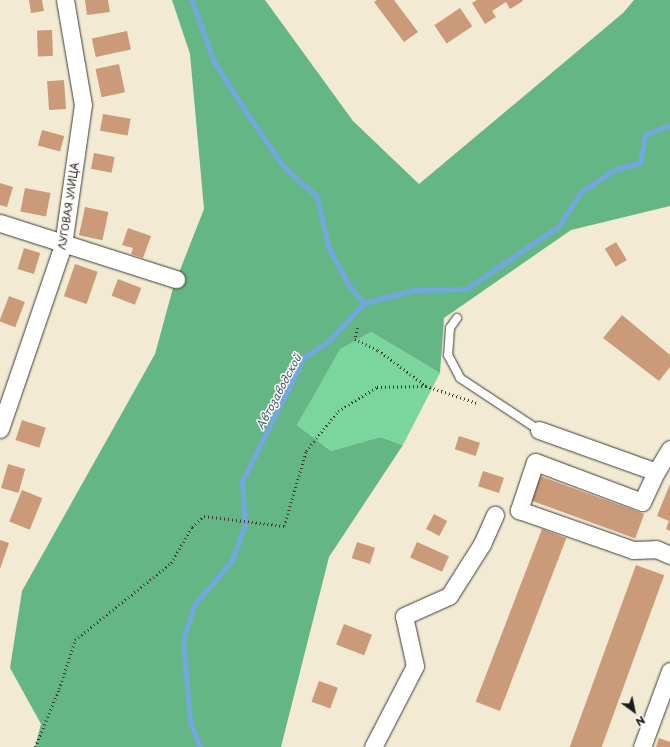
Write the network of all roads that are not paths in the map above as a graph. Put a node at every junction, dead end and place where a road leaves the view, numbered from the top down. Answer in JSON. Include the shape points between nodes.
{"nodes":[{"id":1,"x":65,"y":0,"type":"edge"},
{"id":2,"x":0,"y":223,"type":"edge"},
{"id":3,"x":63,"y":245,"type":"junction"},
{"id":4,"x":176,"y":279,"type":"dead end"},
{"id":5,"x":456,"y":318,"type":"dead end"},
{"id":6,"x":0,"y":429,"type":"edge"},
{"id":7,"x":539,"y":430,"type":"joint"},
{"id":8,"x":670,"y":449,"type":"edge"},
{"id":9,"x":656,"y":472,"type":"junction"},
{"id":10,"x":495,"y":515,"type":"dead end"},
{"id":11,"x":670,"y":555,"type":"edge"},
{"id":12,"x":670,"y":671,"type":"edge"},
{"id":13,"x":373,"y":747,"type":"edge"},
{"id":14,"x":642,"y":747,"type":"edge"}],
"edges":[{"from":1,"to":3,"type":"street","name":"ЛУГОВАЯ УЛИЦА","via":[[83,105]]},
{"from":2,"to":3,"type":"street"},
{"from":3,"to":4,"type":"street"},
{"from":3,"to":6,"type":"street","name":"ЛУГОВАЯ УЛИЦА"},
{"from":5,"to":7,"type":"lane","via":[[450,328],[448,355],[460,378]]},
{"from":7,"to":9,"type":"street"},
{"from":8,"to":9,"type":"street"},
{"from":9,"to":11,"type":"street","via":[[642,502],[535,462],[519,510],[633,550],[656,549]]},
{"from":10,"to":13,"type":"street","via":[[482,544],[449,596],[404,616],[415,666]]},
{"from":12,"to":14,"type":"street"}]}
